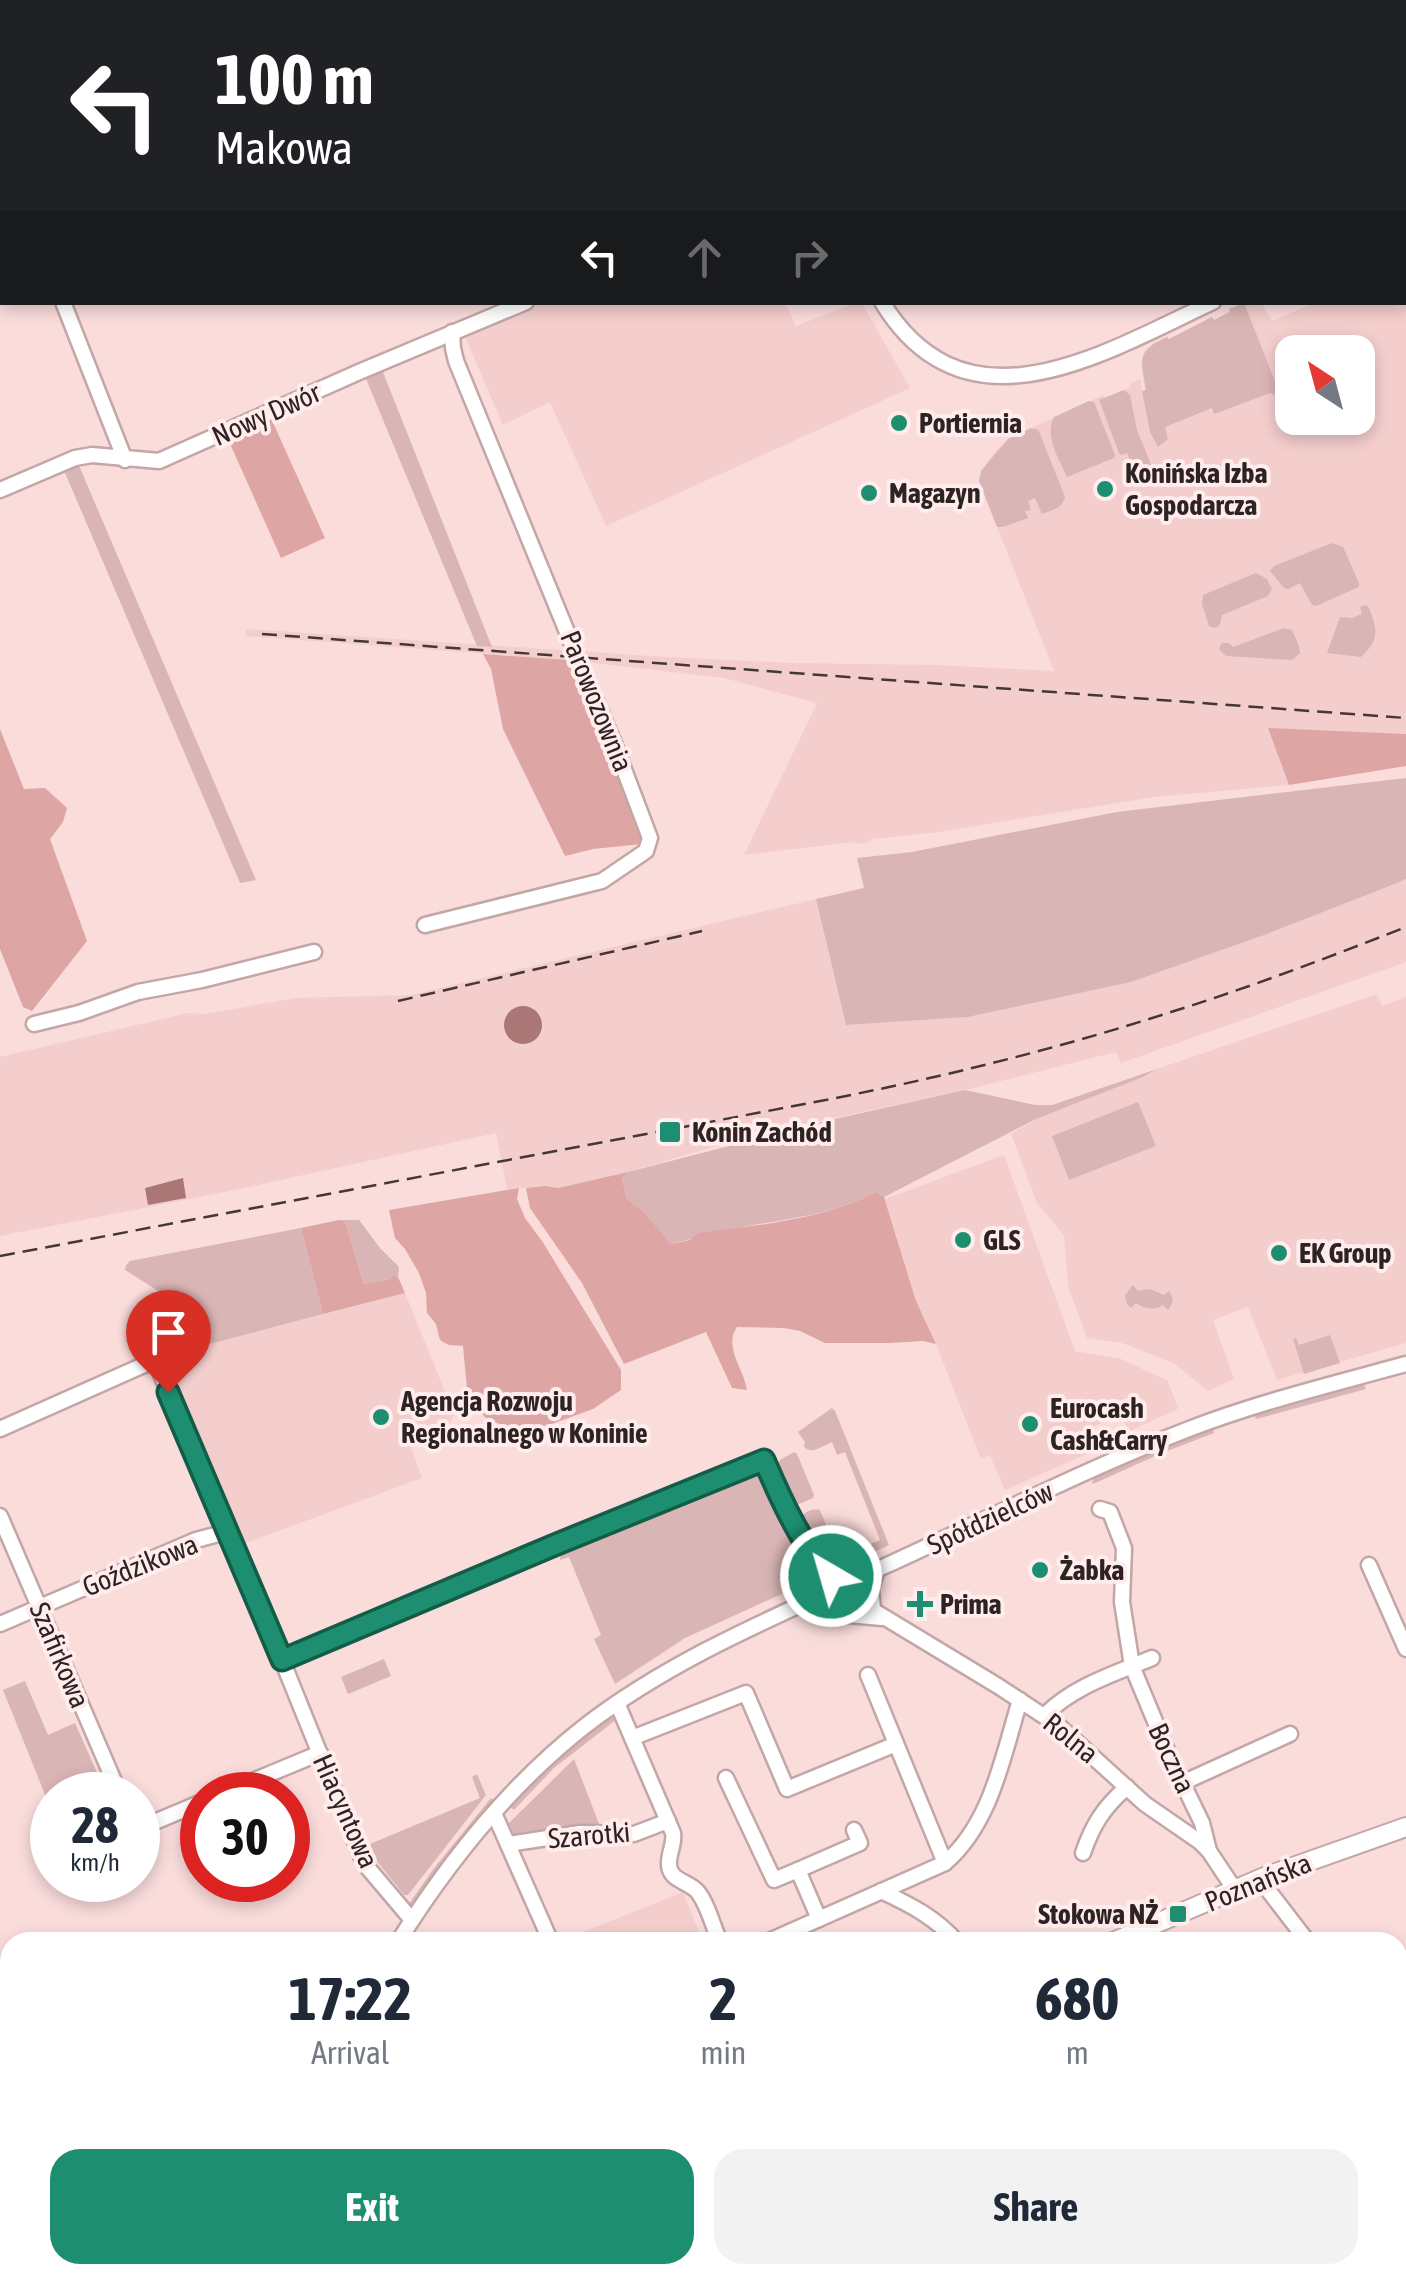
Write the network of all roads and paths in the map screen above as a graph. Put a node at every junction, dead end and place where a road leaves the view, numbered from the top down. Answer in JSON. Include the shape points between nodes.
{"nodes":[{"id":1,"x":64,"y":305,"type":"edge"},
{"id":2,"x":519,"y":305,"type":"edge"},
{"id":3,"x":884,"y":305,"type":"edge"},
{"id":4,"x":1206,"y":305,"type":"edge"},
{"id":5,"x":452,"y":332,"type":"junction"},
{"id":6,"x":125,"y":460,"type":"junction"},
{"id":7,"x":0,"y":490,"type":"edge"},
{"id":8,"x":425,"y":925,"type":"dead end"},
{"id":9,"x":314,"y":952,"type":"dead end"},
{"id":10,"x":34,"y":1024,"type":"dead end"},
{"id":11,"x":1406,"y":1364,"type":"edge"},
{"id":12,"x":0,"y":1429,"type":"edge"},
{"id":13,"x":1100,"y":1509,"type":"dead end"},
{"id":14,"x":0,"y":1516,"type":"edge"},
{"id":15,"x":226,"y":1532,"type":"junction"},
{"id":16,"x":1369,"y":1565,"type":"dead end"},
{"id":17,"x":821,"y":1569,"type":"junction"},
{"id":18,"x":877,"y":1570,"type":"junction"},
{"id":19,"x":833,"y":1590,"type":"junction"},
{"id":20,"x":811,"y":1601,"type":"junction"},
{"id":21,"x":39,"y":1607,"type":"junction"},
{"id":22,"x":878,"y":1613,"type":"junction"},
{"id":23,"x":0,"y":1624,"type":"edge"},
{"id":24,"x":1406,"y":1649,"type":"edge"},
{"id":25,"x":1152,"y":1658,"type":"dead end"},
{"id":26,"x":282,"y":1660,"type":"junction"},
{"id":27,"x":1132,"y":1666,"type":"junction"},
{"id":28,"x":868,"y":1675,"type":"dead end"},
{"id":29,"x":1020,"y":1700,"type":"junction"},
{"id":30,"x":617,"y":1703,"type":"junction"},
{"id":31,"x":1044,"y":1715,"type":"junction"},
{"id":32,"x":1290,"y":1734,"type":"dead end"},
{"id":33,"x":632,"y":1738,"type":"junction"},
{"id":34,"x":896,"y":1744,"type":"junction"},
{"id":35,"x":320,"y":1753,"type":"junction"},
{"id":36,"x":110,"y":1772,"type":"edge"},
{"id":37,"x":274,"y":1772,"type":"edge"},
{"id":38,"x":726,"y":1778,"type":"dead end"},
{"id":39,"x":1182,"y":1783,"type":"junction"},
{"id":40,"x":1126,"y":1787,"type":"junction"},
{"id":41,"x":494,"y":1813,"type":"junction"},
{"id":42,"x":668,"y":1821,"type":"junction"},
{"id":43,"x":1406,"y":1827,"type":"edge"},
{"id":44,"x":854,"y":1830,"type":"dead end"},
{"id":45,"x":508,"y":1844,"type":"junction"},
{"id":46,"x":1083,"y":1852,"type":"dead end"},
{"id":47,"x":1209,"y":1852,"type":"junction"},
{"id":48,"x":945,"y":1863,"type":"junction"},
{"id":49,"x":798,"y":1870,"type":"junction"},
{"id":50,"x":1262,"y":1878,"type":"junction"},
{"id":51,"x":1235,"y":1890,"type":"junction"},
{"id":52,"x":881,"y":1892,"type":"junction"},
{"id":53,"x":820,"y":1919,"type":"junction"},
{"id":54,"x":412,"y":1920,"type":"junction"},
{"id":55,"x":404,"y":1932,"type":"edge"},
{"id":56,"x":547,"y":1932,"type":"edge"},
{"id":57,"x":716,"y":1932,"type":"edge"},
{"id":58,"x":790,"y":1932,"type":"edge"},
{"id":59,"x":947,"y":1932,"type":"edge"},
{"id":60,"x":1136,"y":1932,"type":"edge"},
{"id":61,"x":1300,"y":1932,"type":"edge"}],
"edges":[{"from":1,"to":6,"type":"street"},
{"from":2,"to":5,"type":"street","name":"Nowy Dwór"},
{"from":3,"to":4,"type":"street","via":[[908,336],[943,362],[974,374],[1014,377],[1080,362]]},
{"from":5,"to":6,"type":"street","name":"Nowy Dwór","via":[[159,461]]},
{"from":5,"to":8,"type":"street","name":"Parowozownia","via":[[456,361],[650,838],[646,851],[602,881]]},
{"from":6,"to":7,"type":"street","name":"Nowy Dwór","via":[[76,458]]},
{"from":9,"to":10,"type":"street","via":[[138,992]]},
{"from":11,"to":18,"type":"street","name":"Spółdzielców","via":[[1189,1429]]},
{"from":12,"to":15,"type":"street","name":"Hiacyntowa","via":[[154,1360]]},
{"from":13,"to":27,"type":"street","name":"Boczna","via":[[1110,1512],[1124,1548],[1122,1602]]},
{"from":14,"to":21,"type":"street","name":"Szafirkowa"},
{"from":15,"to":21,"type":"street","name":"Goździkowa"},
{"from":15,"to":26,"type":"street","name":"Hiacyntowa"},
{"from":16,"to":24,"type":"street"},
{"from":17,"to":18,"type":"street"},
{"from":17,"to":19,"type":"street"},
{"from":17,"to":20,"type":"street"},
{"from":17,"to":26,"type":"street","via":[[764,1460]]},
{"from":18,"to":19,"type":"street","name":"Spółdzielców"},
{"from":18,"to":22,"type":"street","via":[[870,1591]]},
{"from":19,"to":20,"type":"street","name":"Spółdzielców"},
{"from":19,"to":22,"type":"street","name":"Rolna","via":[[849,1615]]},
{"from":20,"to":30,"type":"street","name":"Spółdzielców","via":[[687,1660]]},
{"from":21,"to":23,"type":"street","name":"Goździkowa"},
{"from":21,"to":36,"type":"street","name":"Szafirkowa"},
{"from":22,"to":29,"type":"street","name":"Rolna"},
{"from":25,"to":27,"type":"street"},
{"from":26,"to":35,"type":"street","name":"Hiacyntowa"},
{"from":27,"to":31,"type":"street","via":[[1060,1700]]},
{"from":27,"to":39,"type":"street","name":"Boczna"},
{"from":28,"to":34,"type":"street"},
{"from":29,"to":31,"type":"street","name":"Rolna"},
{"from":29,"to":48,"type":"street","via":[[974,1831]]},
{"from":30,"to":33,"type":"street"},
{"from":30,"to":41,"type":"street","name":"Spółdzielców","via":[[554,1752]]},
{"from":31,"to":40,"type":"street","name":"Rolna"},
{"from":32,"to":39,"type":"street"},
{"from":33,"to":34,"type":"street","via":[[746,1693],[787,1790]]},
{"from":33,"to":42,"type":"street"},
{"from":34,"to":48,"type":"street"},
{"from":35,"to":37,"type":"street"},
{"from":35,"to":54,"type":"street","name":"Hiacyntowa","via":[[361,1856]]},
{"from":38,"to":49,"type":"street","via":[[774,1880]]},
{"from":39,"to":47,"type":"street","name":"Boczna"},
{"from":40,"to":46,"type":"street","via":[[1092,1828]]},
{"from":40,"to":47,"type":"street","name":"Rolna"},
{"from":41,"to":45,"type":"street"},
{"from":41,"to":54,"type":"street","name":"Spółdzielców"},
{"from":42,"to":45,"type":"street","name":"Szarotki","via":[[628,1835],[580,1833]]},
{"from":42,"to":57,"type":"street","via":[[674,1841],[670,1870],[700,1894]]},
{"from":43,"to":50,"type":"main road","name":"Poznańska"},
{"from":44,"to":49,"type":"street","via":[[860,1843]]},
{"from":45,"to":56,"type":"street"},
{"from":47,"to":51,"type":"street","name":"Rolna"},
{"from":48,"to":52,"type":"street"},
{"from":49,"to":53,"type":"street"},
{"from":50,"to":51,"type":"main road","name":"Poznańska"},
{"from":50,"to":61,"type":"street"},
{"from":51,"to":60,"type":"main road","name":"Poznańska"},
{"from":52,"to":53,"type":"street"},
{"from":52,"to":59,"type":"street"},
{"from":53,"to":58,"type":"street"},
{"from":54,"to":55,"type":"street","name":"Spółdzielców"}]}
